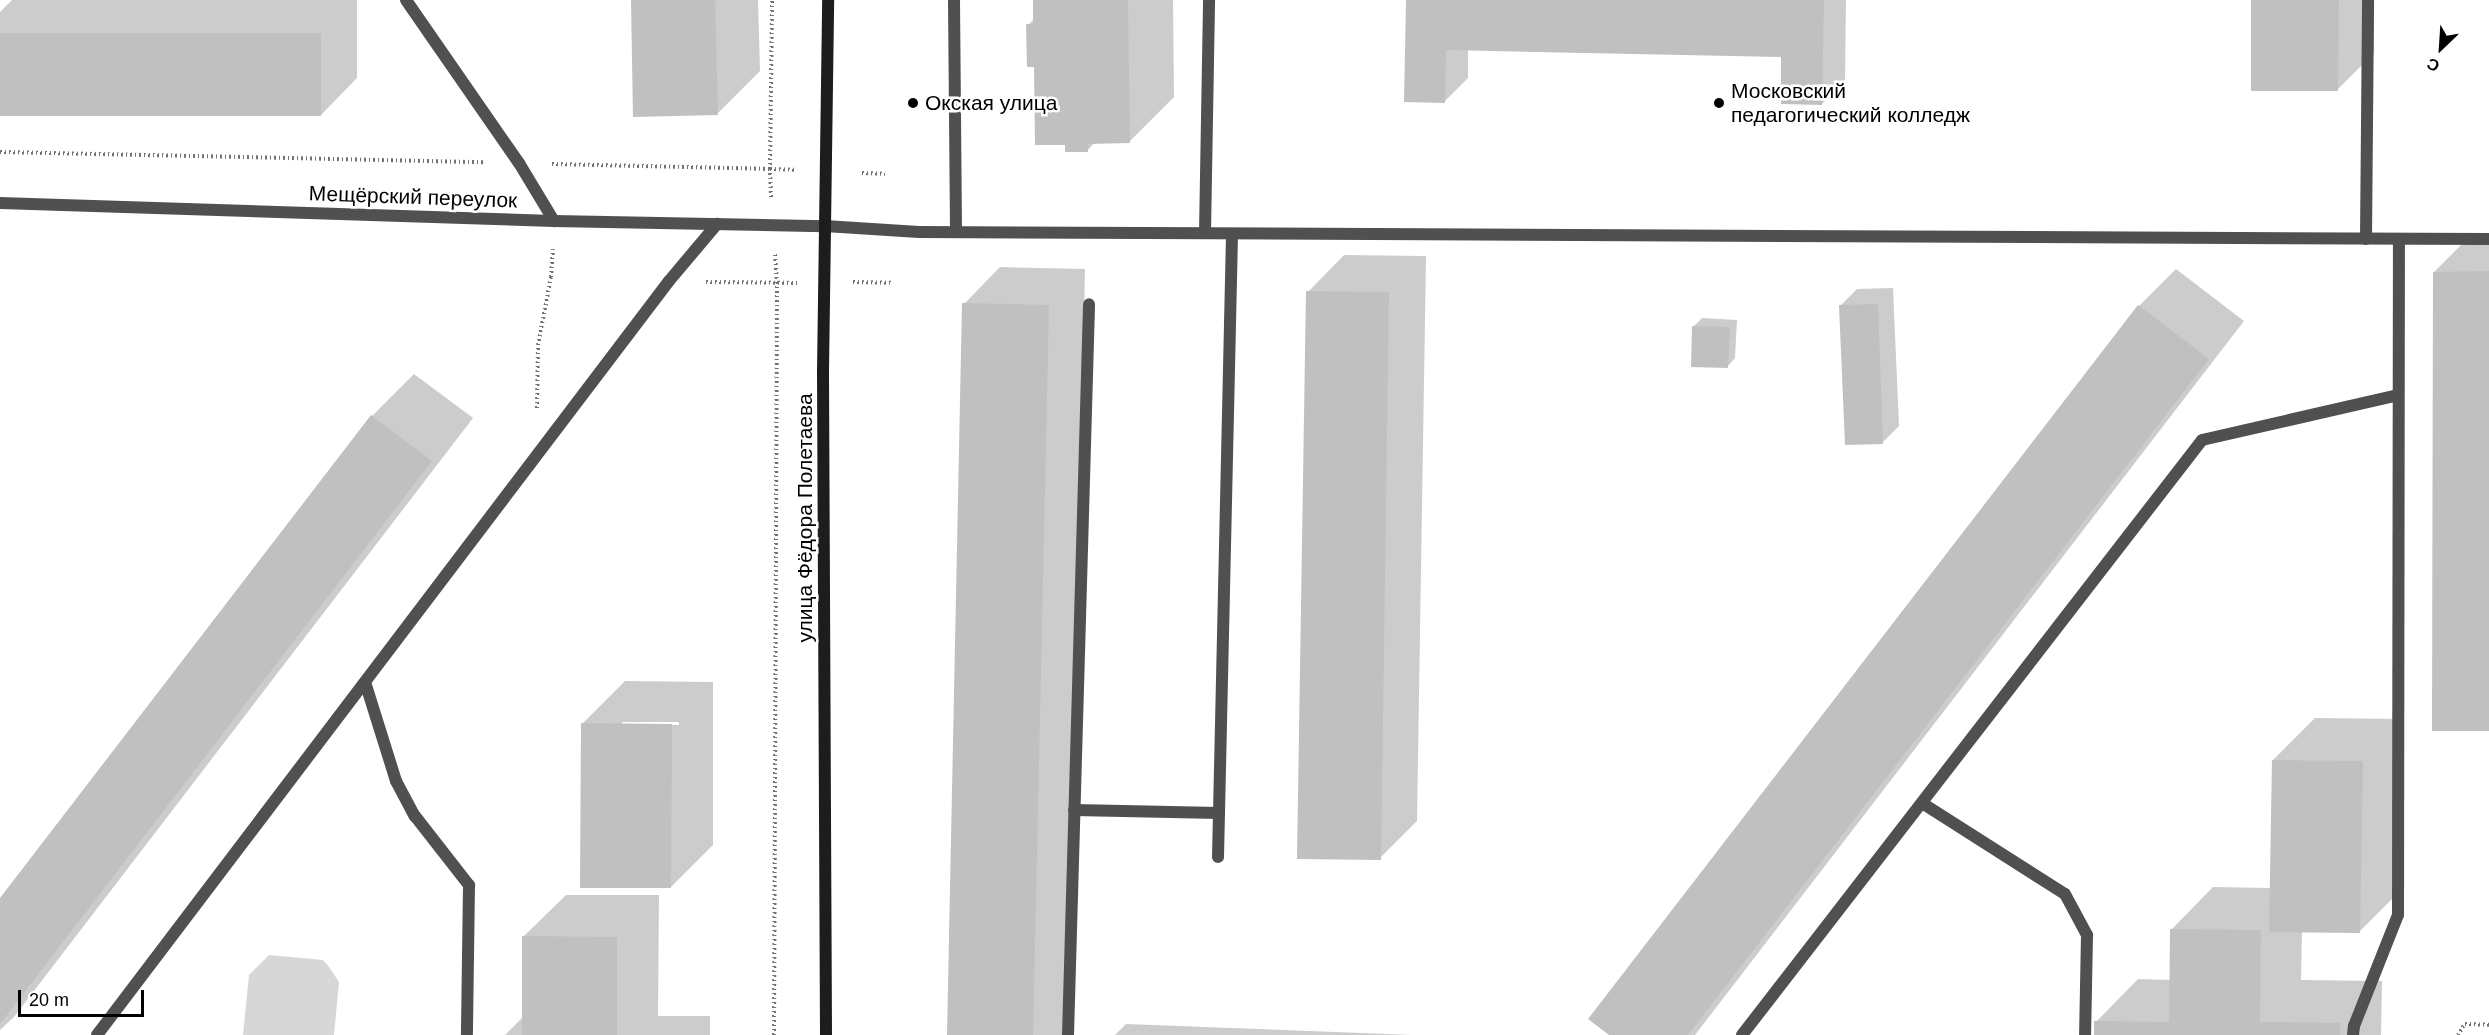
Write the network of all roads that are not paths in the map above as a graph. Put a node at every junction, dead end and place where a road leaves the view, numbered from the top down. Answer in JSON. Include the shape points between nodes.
{"nodes":[{"id":1,"x":406,"y":0,"type":"edge"},
{"id":2,"x":828,"y":0,"type":"edge"},
{"id":3,"x":954,"y":0,"type":"edge"},
{"id":4,"x":1209,"y":0,"type":"edge"},
{"id":5,"x":2368,"y":0,"type":"edge"},
{"id":6,"x":0,"y":203,"type":"edge"},
{"id":7,"x":554,"y":221,"type":"junction"},
{"id":8,"x":717,"y":224,"type":"junction"},
{"id":9,"x":825,"y":226,"type":"junction"},
{"id":10,"x":956,"y":232,"type":"junction"},
{"id":11,"x":1205,"y":233,"type":"junction"},
{"id":12,"x":1232,"y":234,"type":"junction"},
{"id":13,"x":2366,"y":239,"type":"junction"},
{"id":14,"x":2399,"y":239,"type":"junction"},
{"id":15,"x":2489,"y":239,"type":"edge"},
{"id":16,"x":1089,"y":304,"type":"dead end"},
{"id":17,"x":2398,"y":395,"type":"junction"},
{"id":18,"x":365,"y":682,"type":"junction"},
{"id":19,"x":1922,"y":803,"type":"junction"},
{"id":20,"x":1074,"y":810,"type":"junction"},
{"id":21,"x":1219,"y":813,"type":"junction"},
{"id":22,"x":1218,"y":857,"type":"dead end"},
{"id":23,"x":97,"y":1035,"type":"edge"},
{"id":24,"x":467,"y":1035,"type":"edge"},
{"id":25,"x":826,"y":1035,"type":"edge"},
{"id":26,"x":1068,"y":1035,"type":"edge"},
{"id":27,"x":1742,"y":1035,"type":"edge"},
{"id":28,"x":2085,"y":1035,"type":"edge"},
{"id":29,"x":2354,"y":1035,"type":"edge"}],
"edges":[{"from":1,"to":7,"type":"street","via":[[519,163]]},
{"from":2,"to":9,"type":"main road","name":"улица Фёдора Полетаева"},
{"from":3,"to":10,"type":"street"},
{"from":4,"to":11,"type":"street"},
{"from":5,"to":13,"type":"street"},
{"from":6,"to":7,"type":"street","name":"Мещёрский переулок"},
{"from":7,"to":8,"type":"street","name":"Мещёрский переулок"},
{"from":8,"to":9,"type":"street","name":"Мещёрский переулок"},
{"from":8,"to":18,"type":"street","via":[[669,281]]},
{"from":9,"to":10,"type":"street","name":"Мещёрский переулок"},
{"from":9,"to":25,"type":"main road","name":"улица Фёдора Полетаева"},
{"from":10,"to":11,"type":"street","name":"Мещёрский переулок"},
{"from":11,"to":12,"type":"street","name":"Мещёрский переулок"},
{"from":12,"to":13,"type":"street","name":"Мещёрский переулок"},
{"from":12,"to":21,"type":"street"},
{"from":13,"to":14,"type":"street","name":"Мещёрский переулок"},
{"from":14,"to":15,"type":"street","name":"Мещёрский переулок"},
{"from":14,"to":17,"type":"street"},
{"from":16,"to":20,"type":"street"},
{"from":17,"to":19,"type":"street","via":[[2202,440]]},
{"from":17,"to":29,"type":"street","via":[[2398,915],[2354,1026]]},
{"from":18,"to":23,"type":"street"},
{"from":18,"to":24,"type":"street","via":[[396,781],[415,816],[469,885]]},
{"from":19,"to":27,"type":"street"},
{"from":19,"to":28,"type":"street","via":[[2065,894],[2087,935]]},
{"from":20,"to":21,"type":"street"},
{"from":20,"to":26,"type":"street"},
{"from":21,"to":22,"type":"street"}]}
